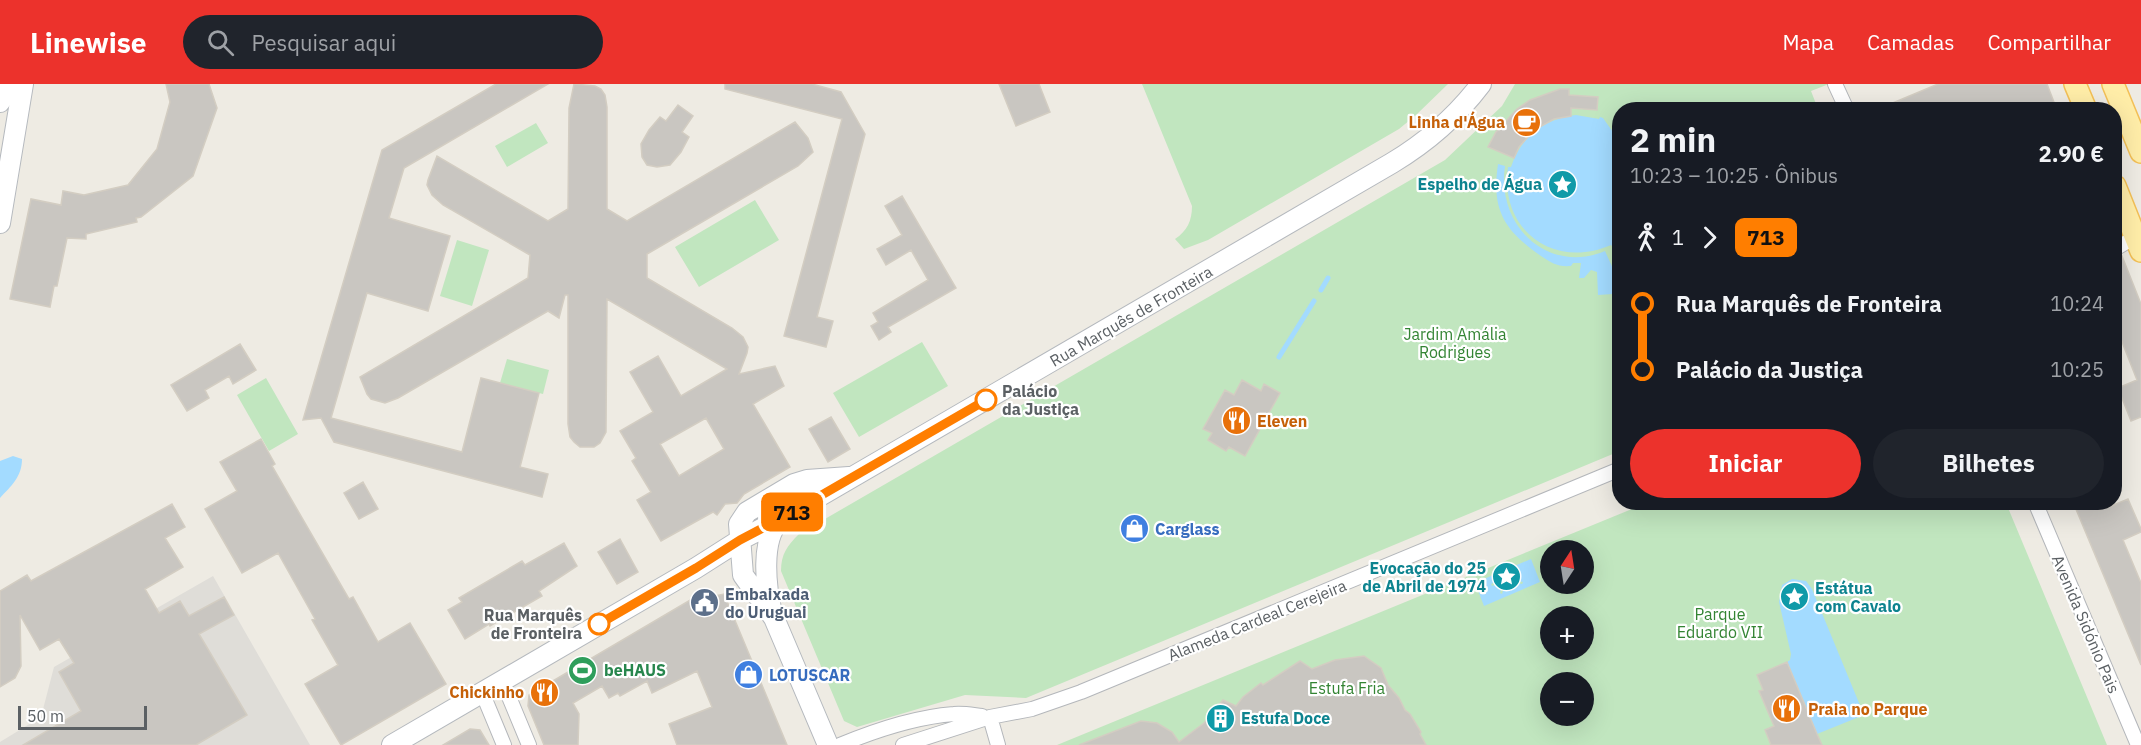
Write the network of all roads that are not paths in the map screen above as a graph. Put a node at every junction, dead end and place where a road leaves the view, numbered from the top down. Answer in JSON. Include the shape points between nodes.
{"nodes":[{"id":1,"x":3,"y":84,"type":"edge"},
{"id":2,"x":23,"y":84,"type":"edge"},
{"id":3,"x":1481,"y":84,"type":"edge"},
{"id":4,"x":1835,"y":84,"type":"edge"},
{"id":5,"x":2075,"y":84,"type":"edge"},
{"id":6,"x":2113,"y":84,"type":"edge"},
{"id":7,"x":0,"y":102,"type":"edge"},
{"id":8,"x":1843,"y":102,"type":"edge"},
{"id":9,"x":2082,"y":102,"type":"edge"},
{"id":10,"x":2120,"y":102,"type":"edge"},
{"id":11,"x":2122,"y":106,"type":"edge"},
{"id":12,"x":2141,"y":152,"type":"edge"},
{"id":13,"x":2122,"y":201,"type":"edge"},
{"id":14,"x":0,"y":223,"type":"edge"},
{"id":15,"x":2139,"y":239,"type":"edge"},
{"id":16,"x":2122,"y":246,"type":"edge"},
{"id":17,"x":860,"y":473,"type":"junction"},
{"id":18,"x":1612,"y":473,"type":"edge"},
{"id":19,"x":2038,"y":510,"type":"edge"},
{"id":20,"x":782,"y":518,"type":"junction"},
{"id":21,"x":740,"y":540,"type":"junction"},
{"id":22,"x":696,"y":568,"type":"junction"},
{"id":23,"x":746,"y":579,"type":"junction"},
{"id":24,"x":774,"y":618,"type":"junction"},
{"id":25,"x":502,"y":680,"type":"junction"},
{"id":26,"x":482,"y":692,"type":"junction"},
{"id":27,"x":990,"y":717,"type":"junction"},
{"id":28,"x":392,"y":745,"type":"edge"},
{"id":29,"x":504,"y":745,"type":"edge"},
{"id":30,"x":529,"y":745,"type":"edge"},
{"id":31,"x":828,"y":745,"type":"edge"},
{"id":32,"x":840,"y":745,"type":"edge"},
{"id":33,"x":903,"y":745,"type":"edge"},
{"id":34,"x":998,"y":745,"type":"edge"},
{"id":35,"x":2138,"y":745,"type":"edge"}],
"edges":[{"from":1,"to":7,"type":"main road"},
{"from":2,"to":14,"type":"main road"},
{"from":3,"to":17,"type":"main road","name":"Rua Marquês de Fronteira","via":[[1451,119],[1414,150]]},
{"from":4,"to":8,"type":"street"},
{"from":5,"to":9,"type":"main road"},
{"from":6,"to":10,"type":"main road"},
{"from":11,"to":12,"type":"main road"},
{"from":13,"to":15,"type":"main road"},
{"from":15,"to":16,"type":"street"},
{"from":17,"to":20,"type":"main road","name":"Rua Marquês de Fronteira"},
{"from":17,"to":21,"type":"main road","via":[[794,484],[744,514],[739,524]]},
{"from":18,"to":27,"type":"street","name":"Alameda Cardeal Cerejeira","via":[[1081,692],[1032,709]]},
{"from":19,"to":35,"type":"street","name":"Avenida Sidónio Pais"},
{"from":20,"to":21,"type":"main road","name":"Rua Marquês de Fronteira"},
{"from":20,"to":24,"type":"main road","via":[[773,528],[767,548]]},
{"from":21,"to":22,"type":"main road","name":"Rua Marquês de Fronteira"},
{"from":21,"to":23,"type":"main road","via":[[741,569]]},
{"from":22,"to":23,"type":"main road","via":[[718,565]]},
{"from":22,"to":25,"type":"main road","name":"Rua Marquês de Fronteira"},
{"from":23,"to":24,"type":"main road"},
{"from":24,"to":31,"type":"main road"},
{"from":25,"to":26,"type":"main road","name":"Rua Marquês de Fronteira"},
{"from":25,"to":30,"type":"street"},
{"from":26,"to":28,"type":"main road","name":"Rua Marquês de Fronteira"},
{"from":26,"to":29,"type":"street"},
{"from":27,"to":32,"type":"street","via":[[955,714],[916,720]]},
{"from":27,"to":33,"type":"street"},
{"from":27,"to":34,"type":"street"}]}
